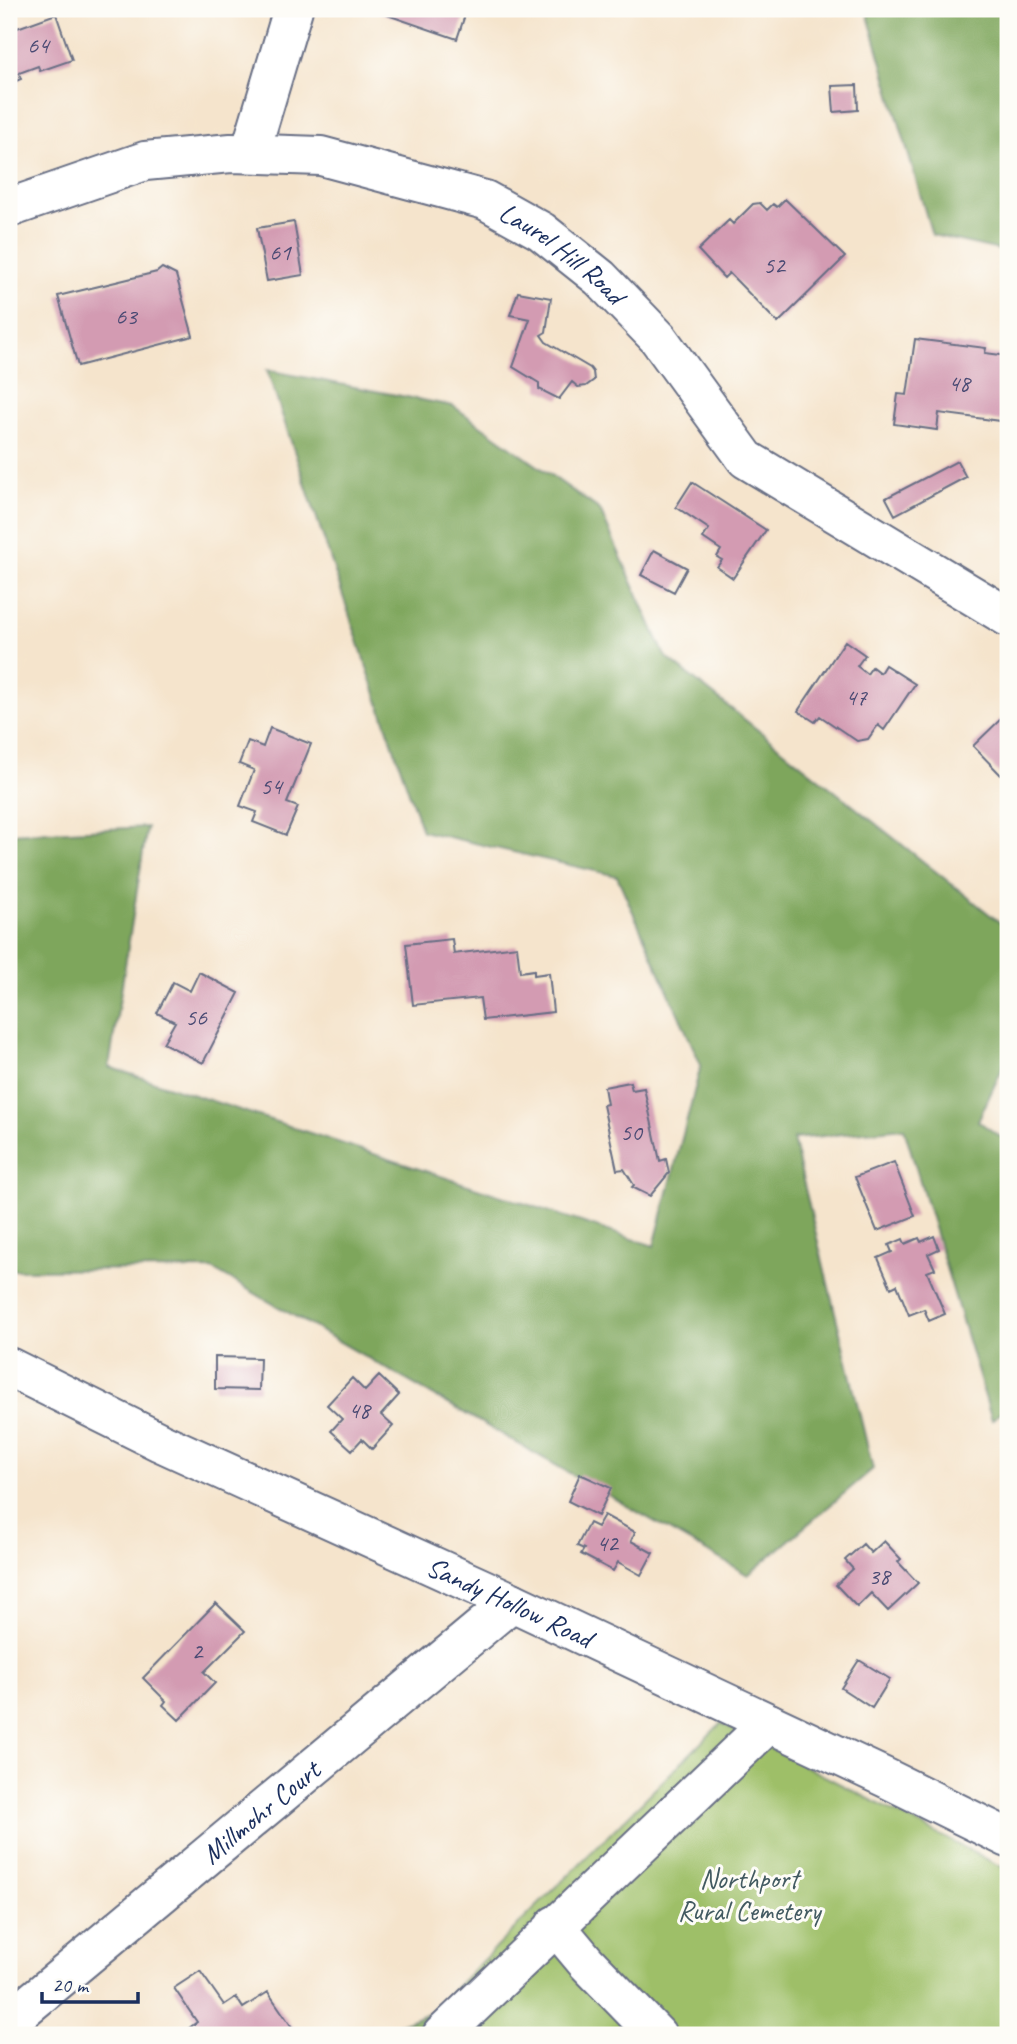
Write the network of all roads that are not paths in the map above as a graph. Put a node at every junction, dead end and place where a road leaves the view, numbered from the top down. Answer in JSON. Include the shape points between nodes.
{"nodes":[{"id":1,"x":293,"y":9,"type":"edge"},
{"id":2,"x":250,"y":153,"type":"junction"},
{"id":3,"x":9,"y":208,"type":"edge"},
{"id":4,"x":1008,"y":617,"type":"edge"},
{"id":5,"x":9,"y":1367,"type":"edge"},
{"id":6,"x":512,"y":1602,"type":"junction"},
{"id":7,"x":769,"y":1723,"type":"junction"},
{"id":8,"x":1008,"y":1838,"type":"edge"},
{"id":9,"x":555,"y":1925,"type":"junction"},
{"id":10,"x":9,"y":2021,"type":"edge"},
{"id":11,"x":442,"y":2035,"type":"edge"},
{"id":12,"x":657,"y":2035,"type":"edge"}],
"edges":[{"from":1,"to":2,"type":"street"},
{"from":2,"to":3,"type":"street","name":"Laurel Hill Road","via":[[145,161]]},
{"from":2,"to":4,"type":"street","name":"Laurel Hill Road","via":[[333,159],[485,200],[541,231],[600,278],[658,338],[746,459]]},
{"from":5,"to":6,"type":"street","name":"Sandy Hollow Road","via":[[160,1442]]},
{"from":6,"to":7,"type":"street","name":"Sandy Hollow Road"},
{"from":6,"to":10,"type":"street","name":"Millmohr Court"},
{"from":7,"to":8,"type":"street","name":"Sandy Hollow Road"},
{"from":7,"to":9,"type":"street"},
{"from":9,"to":11,"type":"street"},
{"from":9,"to":12,"type":"street"}]}
